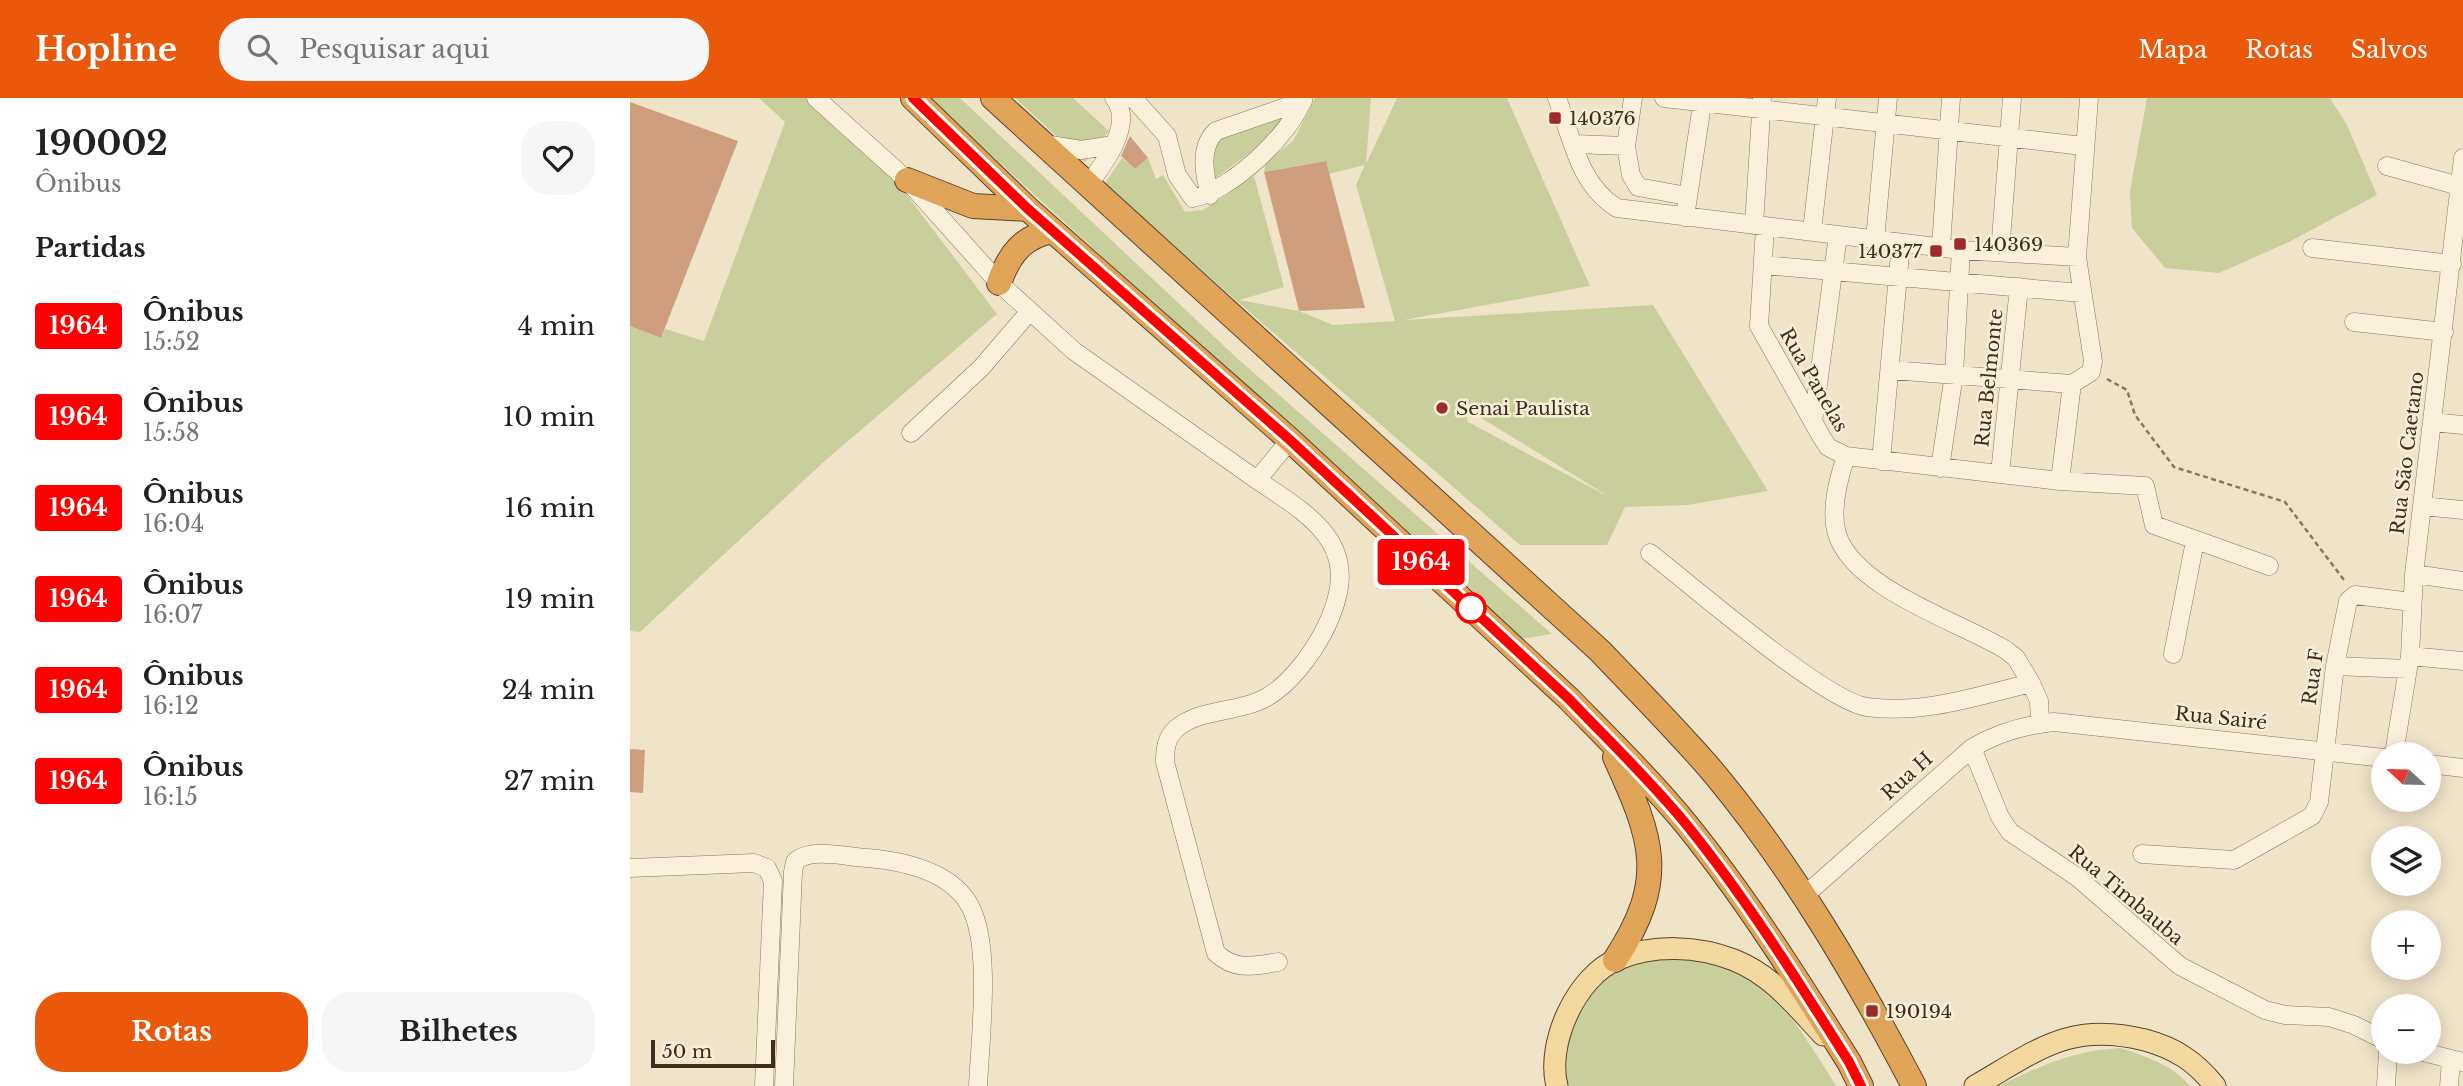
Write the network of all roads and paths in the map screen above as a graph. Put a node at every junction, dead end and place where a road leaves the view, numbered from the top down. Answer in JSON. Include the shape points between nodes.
{"nodes":[{"id":1,"x":816,"y":98,"type":"edge"},
{"id":2,"x":913,"y":98,"type":"edge"},
{"id":3,"x":992,"y":98,"type":"edge"},
{"id":4,"x":1114,"y":98,"type":"edge"},
{"id":5,"x":1133,"y":98,"type":"edge"},
{"id":6,"x":1557,"y":98,"type":"edge"},
{"id":7,"x":1633,"y":98,"type":"edge"},
{"id":8,"x":1664,"y":98,"type":"edge"},
{"id":9,"x":1827,"y":98,"type":"edge"},
{"id":10,"x":1888,"y":98,"type":"edge"},
{"id":11,"x":1951,"y":98,"type":"edge"},
{"id":12,"x":2012,"y":98,"type":"edge"},
{"id":13,"x":2089,"y":98,"type":"edge"},
{"id":14,"x":1303,"y":99,"type":"edge"},
{"id":15,"x":1703,"y":101,"type":"edge"},
{"id":16,"x":1762,"y":104,"type":"edge"},
{"id":17,"x":1826,"y":117,"type":"junction"},
{"id":18,"x":1886,"y":121,"type":"junction"},
{"id":19,"x":1948,"y":130,"type":"junction"},
{"id":20,"x":2010,"y":138,"type":"junction"},
{"id":21,"x":1042,"y":143,"type":"junction"},
{"id":22,"x":1574,"y":144,"type":"junction"},
{"id":23,"x":1114,"y":145,"type":"junction"},
{"id":24,"x":1626,"y":146,"type":"junction"},
{"id":25,"x":2083,"y":146,"type":"junction"},
{"id":26,"x":2463,"y":158,"type":"edge"},
{"id":27,"x":2387,"y":166,"type":"dead end"},
{"id":28,"x":907,"y":180,"type":"junction"},
{"id":29,"x":1088,"y":186,"type":"junction"},
{"id":30,"x":2461,"y":186,"type":"edge"},
{"id":31,"x":1210,"y":195,"type":"junction"},
{"id":32,"x":1687,"y":196,"type":"junction"},
{"id":33,"x":1028,"y":209,"type":"junction"},
{"id":34,"x":1685,"y":217,"type":"junction"},
{"id":35,"x":1759,"y":226,"type":"junction"},
{"id":36,"x":1052,"y":231,"type":"junction"},
{"id":37,"x":1812,"y":231,"type":"junction"},
{"id":38,"x":1838,"y":234,"type":"junction"},
{"id":39,"x":1875,"y":240,"type":"junction"},
{"id":40,"x":1901,"y":243,"type":"junction"},
{"id":41,"x":1941,"y":247,"type":"junction"},
{"id":42,"x":2312,"y":248,"type":"dead end"},
{"id":43,"x":1961,"y":250,"type":"junction"},
{"id":44,"x":2000,"y":252,"type":"junction"},
{"id":45,"x":2077,"y":257,"type":"junction"},
{"id":46,"x":2452,"y":264,"type":"junction"},
{"id":47,"x":1763,"y":265,"type":"junction"},
{"id":48,"x":1834,"y":271,"type":"junction"},
{"id":49,"x":1898,"y":277,"type":"junction"},
{"id":50,"x":1961,"y":280,"type":"junction"},
{"id":51,"x":999,"y":284,"type":"junction"},
{"id":52,"x":2019,"y":287,"type":"junction"},
{"id":53,"x":2081,"y":293,"type":"junction"},
{"id":54,"x":1030,"y":311,"type":"junction"},
{"id":55,"x":2354,"y":322,"type":"dead end"},
{"id":56,"x":2444,"y":332,"type":"junction"},
{"id":57,"x":1891,"y":370,"type":"junction"},
{"id":58,"x":2091,"y":372,"type":"junction"},
{"id":59,"x":1954,"y":374,"type":"junction"},
{"id":60,"x":2011,"y":379,"type":"junction"},
{"id":61,"x":2072,"y":384,"type":"junction"},
{"id":62,"x":1813,"y":422,"type":"junction"},
{"id":63,"x":2432,"y":422,"type":"junction"},
{"id":64,"x":2463,"y":425,"type":"edge"},
{"id":65,"x":911,"y":433,"type":"dead end"},
{"id":66,"x":1290,"y":440,"type":"junction"},
{"id":67,"x":1846,"y":456,"type":"junction"},
{"id":68,"x":1881,"y":461,"type":"junction"},
{"id":69,"x":1940,"y":468,"type":"junction"},
{"id":70,"x":2000,"y":474,"type":"junction"},
{"id":71,"x":1257,"y":480,"type":"junction"},
{"id":72,"x":2060,"y":481,"type":"junction"},
{"id":73,"x":2422,"y":506,"type":"junction"},
{"id":74,"x":2463,"y":510,"type":"edge"},
{"id":75,"x":2195,"y":541,"type":"junction"},
{"id":76,"x":1650,"y":552,"type":"dead end"},
{"id":77,"x":2269,"y":566,"type":"dead end"},
{"id":78,"x":2414,"y":573,"type":"junction"},
{"id":79,"x":2463,"y":581,"type":"edge"},
{"id":80,"x":2350,"y":602,"type":"junction"},
{"id":81,"x":2412,"y":602,"type":"junction"},
{"id":82,"x":2174,"y":654,"type":"dead end"},
{"id":83,"x":2463,"y":661,"type":"edge"},
{"id":84,"x":2409,"y":662,"type":"junction"},
{"id":85,"x":2335,"y":666,"type":"junction"},
{"id":86,"x":2031,"y":683,"type":"junction"},
{"id":87,"x":2047,"y":722,"type":"junction"},
{"id":88,"x":1606,"y":737,"type":"junction"},
{"id":89,"x":2397,"y":742,"type":"edge"},
{"id":90,"x":1972,"y":748,"type":"junction"},
{"id":91,"x":2325,"y":751,"type":"junction"},
{"id":92,"x":2371,"y":756,"type":"edge"},
{"id":93,"x":2441,"y":765,"type":"edge"},
{"id":94,"x":2463,"y":768,"type":"edge"},
{"id":95,"x":2142,"y":854,"type":"dead end"},
{"id":96,"x":630,"y":868,"type":"edge"},
{"id":97,"x":1805,"y":895,"type":"junction"},
{"id":98,"x":1615,"y":960,"type":"junction"},
{"id":99,"x":1278,"y":962,"type":"dead end"},
{"id":100,"x":2371,"y":1034,"type":"edge"},
{"id":101,"x":1849,"y":1062,"type":"junction"},
{"id":102,"x":2457,"y":1062,"type":"edge"},
{"id":103,"x":2387,"y":1064,"type":"edge"},
{"id":104,"x":1555,"y":1085,"type":"edge"},
{"id":105,"x":764,"y":1086,"type":"edge"},
{"id":106,"x":783,"y":1086,"type":"edge"},
{"id":107,"x":978,"y":1086,"type":"edge"},
{"id":108,"x":1861,"y":1086,"type":"edge"},
{"id":109,"x":1914,"y":1086,"type":"edge"},
{"id":110,"x":1975,"y":1086,"type":"edge"},
{"id":111,"x":2216,"y":1086,"type":"edge"},
{"id":112,"x":2386,"y":1086,"type":"edge"},
{"id":113,"x":2449,"y":1086,"type":"edge"}],
"edges":[{"from":1,"to":28,"type":"street"},
{"from":2,"to":33,"type":"highway"},
{"from":3,"to":21,"type":"highway"},
{"from":4,"to":23,"type":"street","via":[[1119,104],[1121,128]]},
{"from":5,"to":31,"type":"street","via":[[1167,136],[1186,192],[1193,198]]},
{"from":6,"to":22,"type":"street"},
{"from":7,"to":24,"type":"street"},
{"from":8,"to":15,"type":"street"},
{"from":9,"to":17,"type":"street"},
{"from":10,"to":18,"type":"street"},
{"from":11,"to":19,"type":"street"},
{"from":12,"to":20,"type":"street"},
{"from":13,"to":25,"type":"street"},
{"from":14,"to":31,"type":"street","via":[[1278,141]]},
{"from":14,"to":31,"type":"street","via":[[1216,131],[1207,139],[1204,153]]},
{"from":15,"to":16,"type":"street"},
{"from":15,"to":32,"type":"street"},
{"from":16,"to":17,"type":"street"},
{"from":16,"to":35,"type":"street","name":"Rua Panelas"},
{"from":17,"to":18,"type":"street"},
{"from":17,"to":37,"type":"street"},
{"from":18,"to":19,"type":"street"},
{"from":18,"to":39,"type":"street"},
{"from":19,"to":20,"type":"street"},
{"from":19,"to":41,"type":"street"},
{"from":20,"to":25,"type":"street"},
{"from":20,"to":44,"type":"street"},
{"from":21,"to":23,"type":"street","via":[[1081,150]]},
{"from":21,"to":29,"type":"highway"},
{"from":22,"to":24,"type":"street"},
{"from":22,"to":34,"type":"street","via":[[1587,180],[1607,202],[1631,212]]},
{"from":23,"to":29,"type":"street"},
{"from":24,"to":32,"type":"street","via":[[1638,187]]},
{"from":25,"to":45,"type":"street"},
{"from":26,"to":30,"type":"street","name":"Rua São Caetano"},
{"from":27,"to":30,"type":"street"},
{"from":28,"to":33,"type":"highway","via":[[973,206]]},
{"from":28,"to":51,"type":"street"},
{"from":29,"to":97,"type":"highway","via":[[1600,651],[1713,773]]},
{"from":30,"to":46,"type":"street","name":"Rua São Caetano"},
{"from":32,"to":34,"type":"street"},
{"from":33,"to":36,"type":"highway"},
{"from":34,"to":35,"type":"street"},
{"from":35,"to":37,"type":"street"},
{"from":35,"to":47,"type":"street","name":"Rua Panelas"},
{"from":36,"to":51,"type":"highway","via":[[1030,238],[1015,250]]},
{"from":36,"to":66,"type":"highway"},
{"from":37,"to":38,"type":"street"},
{"from":38,"to":39,"type":"street"},
{"from":38,"to":48,"type":"street"},
{"from":39,"to":40,"type":"street"},
{"from":40,"to":41,"type":"street"},
{"from":40,"to":49,"type":"street"},
{"from":41,"to":43,"type":"street"},
{"from":42,"to":46,"type":"street"},
{"from":43,"to":44,"type":"street"},
{"from":43,"to":50,"type":"street"},
{"from":44,"to":45,"type":"street"},
{"from":45,"to":53,"type":"street"},
{"from":46,"to":56,"type":"street","name":"Rua São Caetano"},
{"from":47,"to":48,"type":"street"},
{"from":47,"to":62,"type":"street","name":"Rua Panelas","via":[[1759,326]]},
{"from":48,"to":49,"type":"street"},
{"from":48,"to":62,"type":"street"},
{"from":49,"to":50,"type":"street"},
{"from":49,"to":57,"type":"street"},
{"from":50,"to":52,"type":"street"},
{"from":50,"to":59,"type":"street"},
{"from":51,"to":54,"type":"street"},
{"from":52,"to":53,"type":"street"},
{"from":52,"to":60,"type":"street","name":"Rua Belmonte"},
{"from":53,"to":58,"type":"street","via":[[2092,352]]},
{"from":54,"to":65,"type":"street","via":[[981,368]]},
{"from":54,"to":71,"type":"street","via":[[1074,351]]},
{"from":55,"to":56,"type":"street"},
{"from":56,"to":63,"type":"street","name":"Rua São Caetano"},
{"from":57,"to":59,"type":"street"},
{"from":57,"to":68,"type":"street"},
{"from":58,"to":61,"type":"street"},
{"from":58,"to":80,"type":"path","via":[[2127,390],[2135,415],[2174,467],[2285,502]]},
{"from":59,"to":60,"type":"street"},
{"from":59,"to":69,"type":"street"},
{"from":60,"to":61,"type":"street"},
{"from":60,"to":70,"type":"street","name":"Rua Belmonte"},
{"from":61,"to":72,"type":"street"},
{"from":62,"to":67,"type":"street","name":"Rua Panelas","via":[[1828,447]]},
{"from":63,"to":64,"type":"street"},
{"from":63,"to":73,"type":"street","name":"Rua São Caetano"},
{"from":66,"to":71,"type":"street"},
{"from":66,"to":88,"type":"highway"},
{"from":67,"to":68,"type":"street","name":"Rua Panelas"},
{"from":67,"to":86,"type":"street","via":[[1837,488],[1835,524],[1850,556],[1885,586],[2006,650]]},
{"from":68,"to":69,"type":"street","name":"Rua Panelas"},
{"from":69,"to":70,"type":"street","name":"Rua Panelas"},
{"from":70,"to":72,"type":"street","name":"Rua Panelas"},
{"from":71,"to":99,"type":"street","via":[[1307,516],[1330,540],[1341,574],[1336,606],[1315,647],[1271,696],[1186,721],[1167,741],[1166,762],[1216,953],[1230,964],[1247,967]]},
{"from":72,"to":75,"type":"street","name":"Rua Panelas","via":[[2146,486],[2152,523]]},
{"from":73,"to":74,"type":"street"},
{"from":73,"to":78,"type":"street","name":"Rua São Caetano"},
{"from":75,"to":77,"type":"street"},
{"from":75,"to":82,"type":"street"},
{"from":76,"to":86,"type":"street","via":[[1854,705],[1912,709]]},
{"from":78,"to":79,"type":"street"},
{"from":78,"to":81,"type":"street","name":"Rua São Caetano"},
{"from":80,"to":81,"type":"street"},
{"from":80,"to":85,"type":"street","name":"Rua F"},
{"from":81,"to":84,"type":"street","name":"Rua São Caetano"},
{"from":83,"to":84,"type":"street"},
{"from":84,"to":85,"type":"street"},
{"from":84,"to":89,"type":"street","name":"Rua São Caetano"},
{"from":85,"to":91,"type":"street","name":"Rua F"},
{"from":86,"to":87,"type":"street"},
{"from":87,"to":90,"type":"street","name":"Rua H","via":[[1990,737]]},
{"from":87,"to":91,"type":"street","name":"Rua Sairé"},
{"from":88,"to":98,"type":"highway","via":[[1636,803],[1650,858],[1646,903]]},
{"from":88,"to":101,"type":"highway","via":[[1685,823],[1765,932]]},
{"from":90,"to":97,"type":"street","name":"Rua H"},
{"from":90,"to":100,"type":"street","name":"Rua Timbauba","via":[[2010,832],[2077,877],[2169,958],[2265,1010],[2329,1017]]},
{"from":91,"to":92,"type":"street","name":"Rua Sairé"},
{"from":91,"to":95,"type":"street","name":"Rua F","via":[[2319,802],[2312,816],[2234,860]]},
{"from":93,"to":94,"type":"street"},
{"from":96,"to":105,"type":"street","via":[[754,863],[767,868],[773,881]]},
{"from":97,"to":109,"type":"highway","via":[[1865,992]]},
{"from":98,"to":101,"type":"main road","via":[[1675,948],[1734,960],[1785,992]]},
{"from":98,"to":104,"type":"main road","via":[[1593,979],[1566,1016],[1555,1047]]},
{"from":101,"to":108,"type":"highway"},
{"from":102,"to":113,"type":"street"},
{"from":103,"to":112,"type":"street"},
{"from":106,"to":107,"type":"street","via":[[793,872],[795,863],[809,855],[896,860],[931,872],[970,904],[983,975]]},
{"from":110,"to":111,"type":"main road","via":[[2058,1041],[2083,1033],[2111,1032],[2186,1056]]}]}
